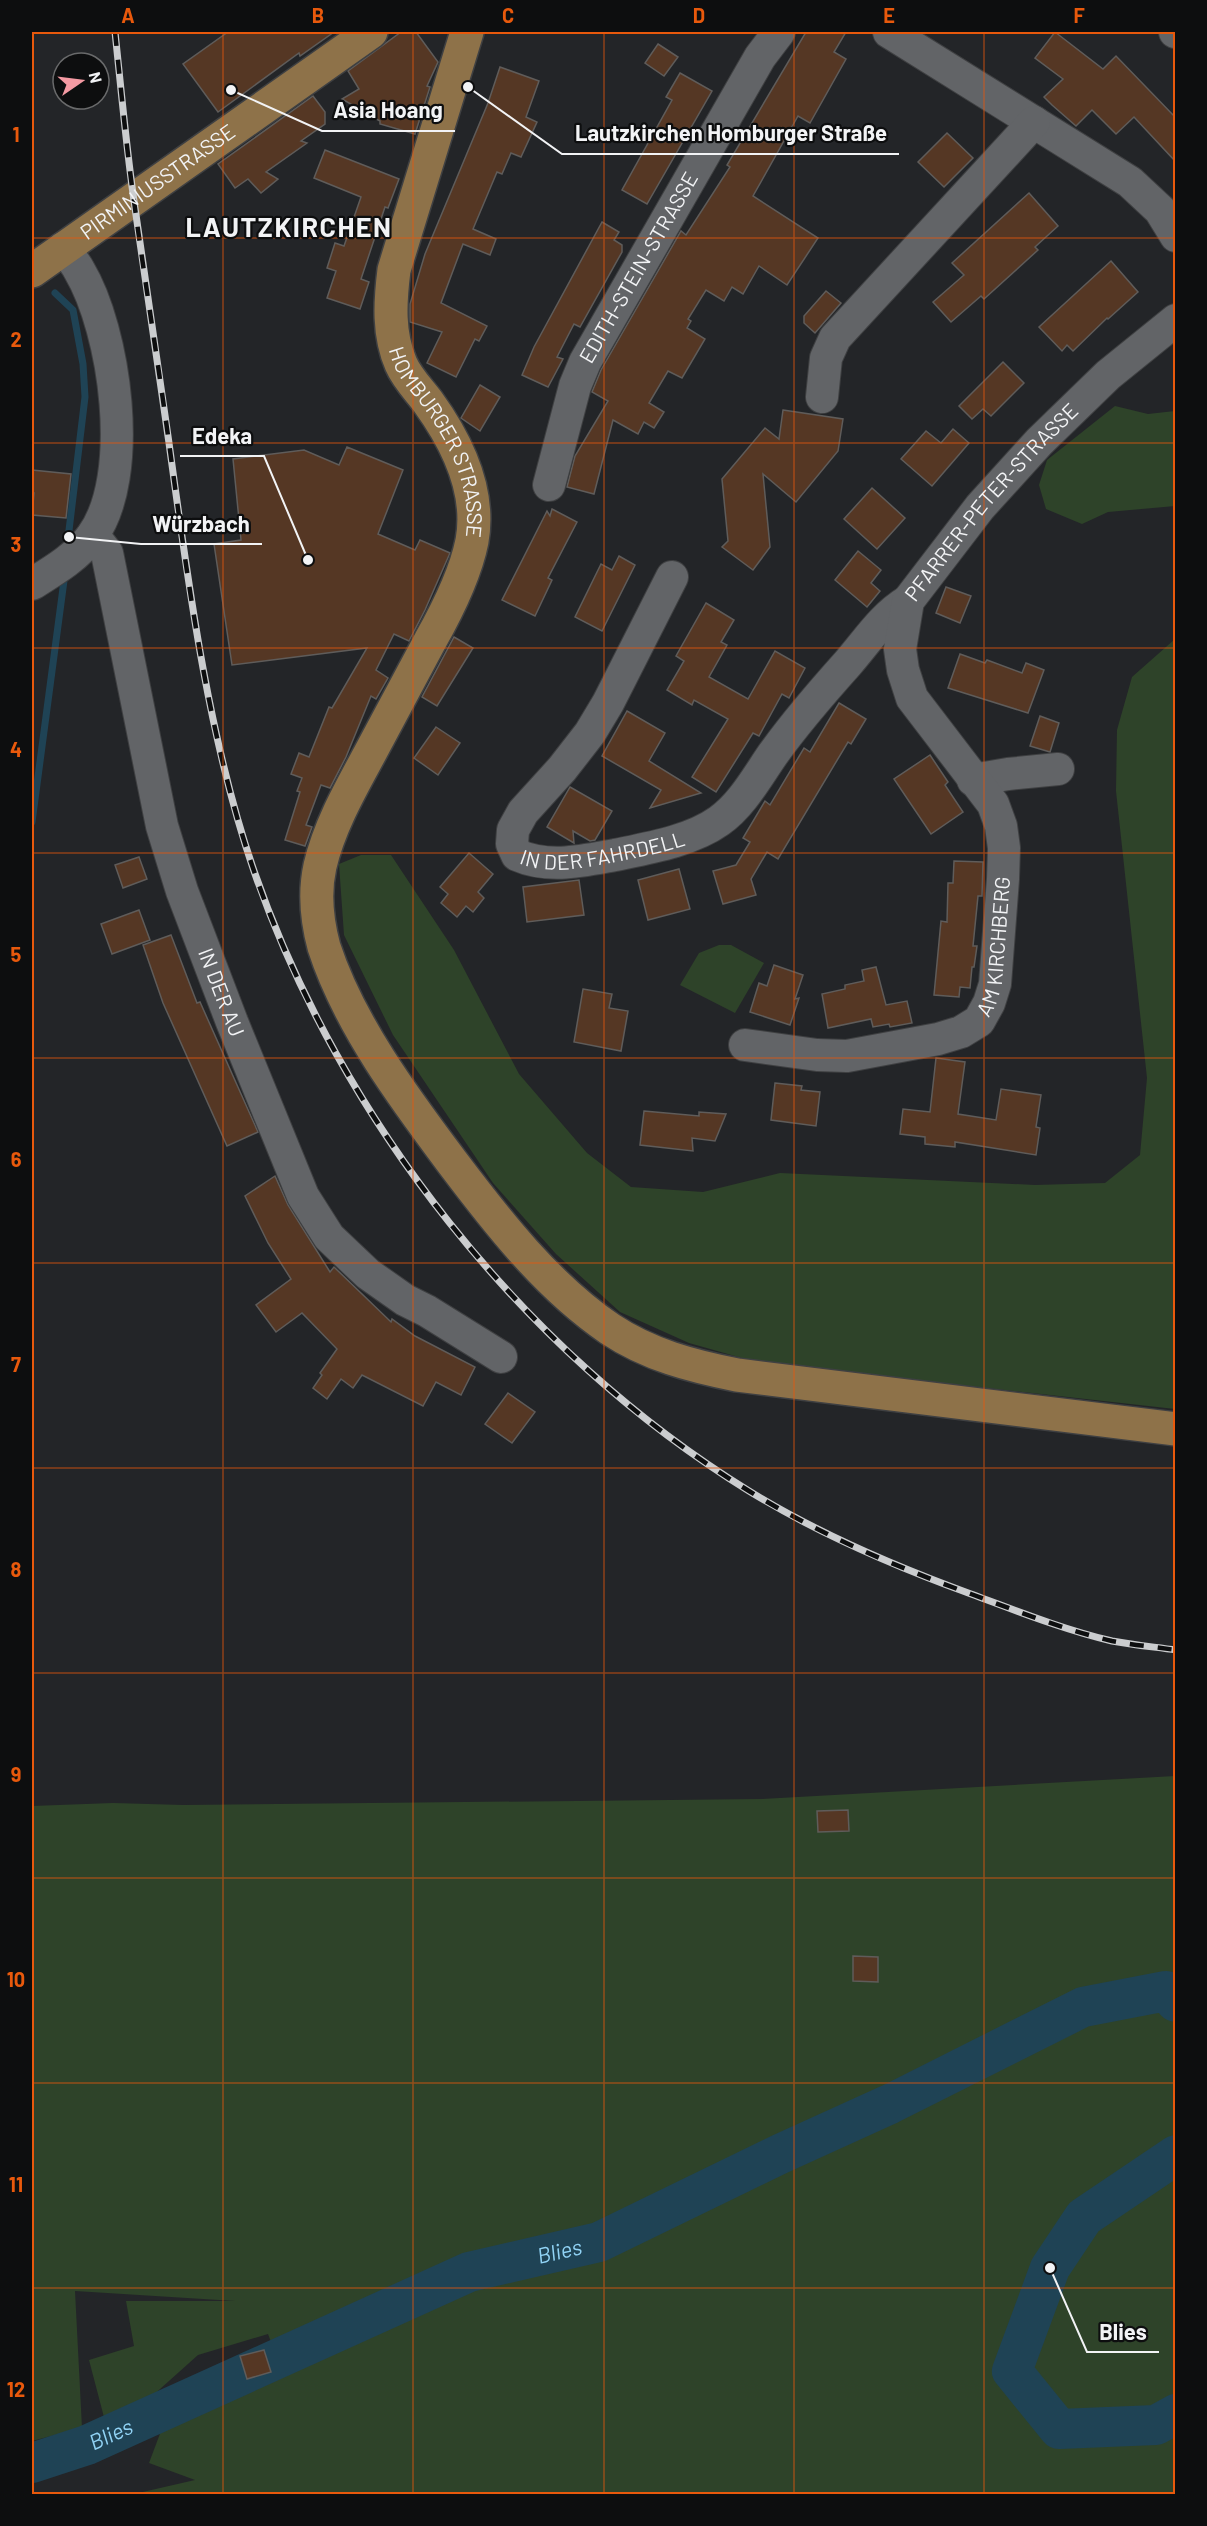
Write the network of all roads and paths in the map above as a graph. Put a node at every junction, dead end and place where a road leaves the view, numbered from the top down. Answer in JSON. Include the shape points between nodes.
{"nodes":[{"id":1,"x":371,"y":32,"type":"edge"},
{"id":2,"x":779,"y":32,"type":"edge"},
{"id":3,"x":890,"y":32,"type":"edge"},
{"id":4,"x":461,"y":38,"type":"edge"},
{"id":5,"x":1034,"y":122,"type":"junction"},
{"id":6,"x":1176,"y":236,"type":"edge"},
{"id":7,"x":63,"y":248,"type":"junction"},
{"id":8,"x":32,"y":271,"type":"edge"},
{"id":9,"x":1176,"y":320,"type":"edge"},
{"id":10,"x":822,"y":396,"type":"dead end"},
{"id":11,"x":549,"y":485,"type":"dead end"},
{"id":12,"x":64,"y":560,"type":"edge"},
{"id":13,"x":672,"y":577,"type":"dead end"},
{"id":14,"x":908,"y":601,"type":"junction"},
{"id":15,"x":1058,"y":769,"type":"dead end"},
{"id":16,"x":974,"y":780,"type":"junction"},
{"id":17,"x":745,"y":1044,"type":"dead end"},
{"id":18,"x":501,"y":1357,"type":"dead end"},
{"id":19,"x":1176,"y":1429,"type":"edge"}],
"edges":[{"from":1,"to":7,"type":"main road","name":"PIRMINIUSSTRASSE"},
{"from":2,"to":11,"type":"street","name":"EDITH-STEIN-STRASSE","via":[[760,57],[585,362]]},
{"from":3,"to":5,"type":"street"},
{"from":4,"to":19,"type":"main road","name":"HOMBURGER STRASSE","via":[[394,270],[390,302],[400,362],[459,451],[474,516],[472,542],[444,616],[354,781],[320,867],[318,918],[324,945],[362,1029],[409,1105],[490,1211],[544,1272],[611,1330],[656,1354],[737,1375]]},
{"from":5,"to":6,"type":"street","via":[[1130,182],[1160,210]]},
{"from":5,"to":10,"type":"street","via":[[835,338],[826,358]]},
{"from":7,"to":8,"type":"main road","name":"PIRMINIUSSTRASSE"},
{"from":7,"to":12,"type":"street","via":[[80,271],[95,307],[117,408],[116,471],[107,506]]},
{"from":9,"to":14,"type":"street","name":"PFARRER-PETER-STRASSE","via":[[1108,375],[1039,442],[980,507]]},
{"from":12,"to":18,"type":"street","name":"IN DER AU","via":[[107,553],[162,826],[182,891],[279,1113],[303,1196],[329,1237],[368,1274],[405,1300],[426,1299]]},
{"from":13,"to":14,"type":"street","name":"IN DER FAHRDELL","via":[[590,733],[523,812],[513,831],[517,855],[555,864],[583,861],[666,842],[718,822],[732,811],[822,690],[890,613]]},
{"from":14,"to":16,"type":"street","name":"PFARRER-PETER-STRASSE","via":[[900,649],[912,698]]},
{"from":15,"to":16,"type":"street"},
{"from":16,"to":17,"type":"street","name":"AM KIRCHBERG","via":[[993,804],[1004,848],[995,984],[979,1021],[938,1039],[847,1056]]}]}
